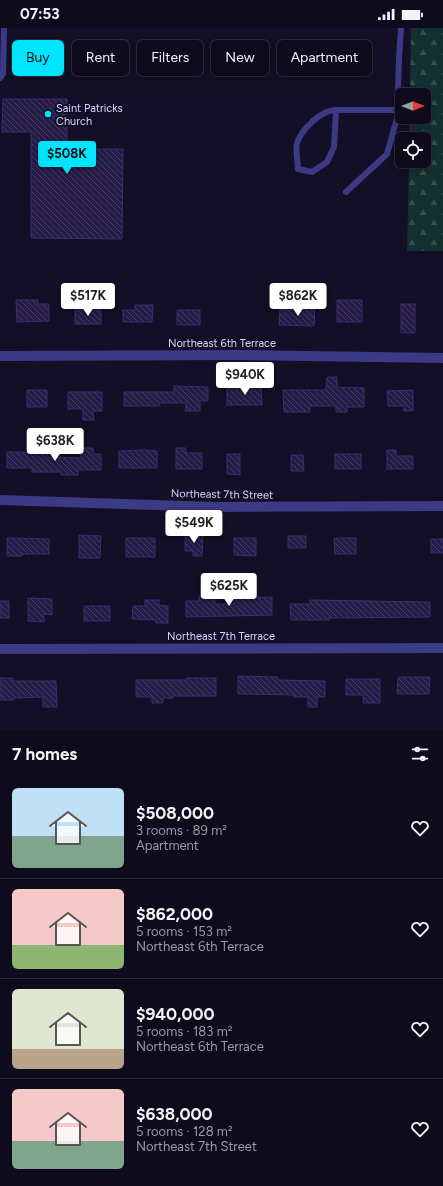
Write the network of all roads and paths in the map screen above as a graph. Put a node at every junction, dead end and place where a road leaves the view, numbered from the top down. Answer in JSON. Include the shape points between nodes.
{"nodes":[{"id":1,"x":4,"y":28,"type":"edge"},
{"id":2,"x":401,"y":28,"type":"edge"},
{"id":3,"x":0,"y":78,"type":"edge"},
{"id":4,"x":397,"y":88,"type":"edge"},
{"id":5,"x":336,"y":110,"type":"junction"},
{"id":6,"x":395,"y":110,"type":"edge"},
{"id":7,"x":395,"y":124,"type":"edge"},
{"id":8,"x":346,"y":192,"type":"dead end"},
{"id":9,"x":0,"y":356,"type":"edge"},
{"id":10,"x":443,"y":358,"type":"edge"},
{"id":11,"x":0,"y":500,"type":"edge"},
{"id":12,"x":443,"y":506,"type":"edge"},
{"id":13,"x":443,"y":648,"type":"edge"},
{"id":14,"x":0,"y":649,"type":"edge"}],
"edges":[{"from":1,"to":3,"type":"lane","via":[[3,74]]},
{"from":2,"to":4,"type":"lane"},
{"from":5,"to":5,"type":"lane","via":[[329,110],[309,124],[297,144],[298,168],[312,172],[327,162],[334,147]]},
{"from":5,"to":6,"type":"lane"},
{"from":7,"to":8,"type":"lane","via":[[387,154]]},
{"from":9,"to":10,"type":"street","name":"Northeast 6th Terrace","via":[[236,355]]},
{"from":11,"to":12,"type":"street","name":"Northeast 7th Street","via":[[216,507]]},
{"from":13,"to":14,"type":"street","name":"Northeast 7th Terrace"}]}
